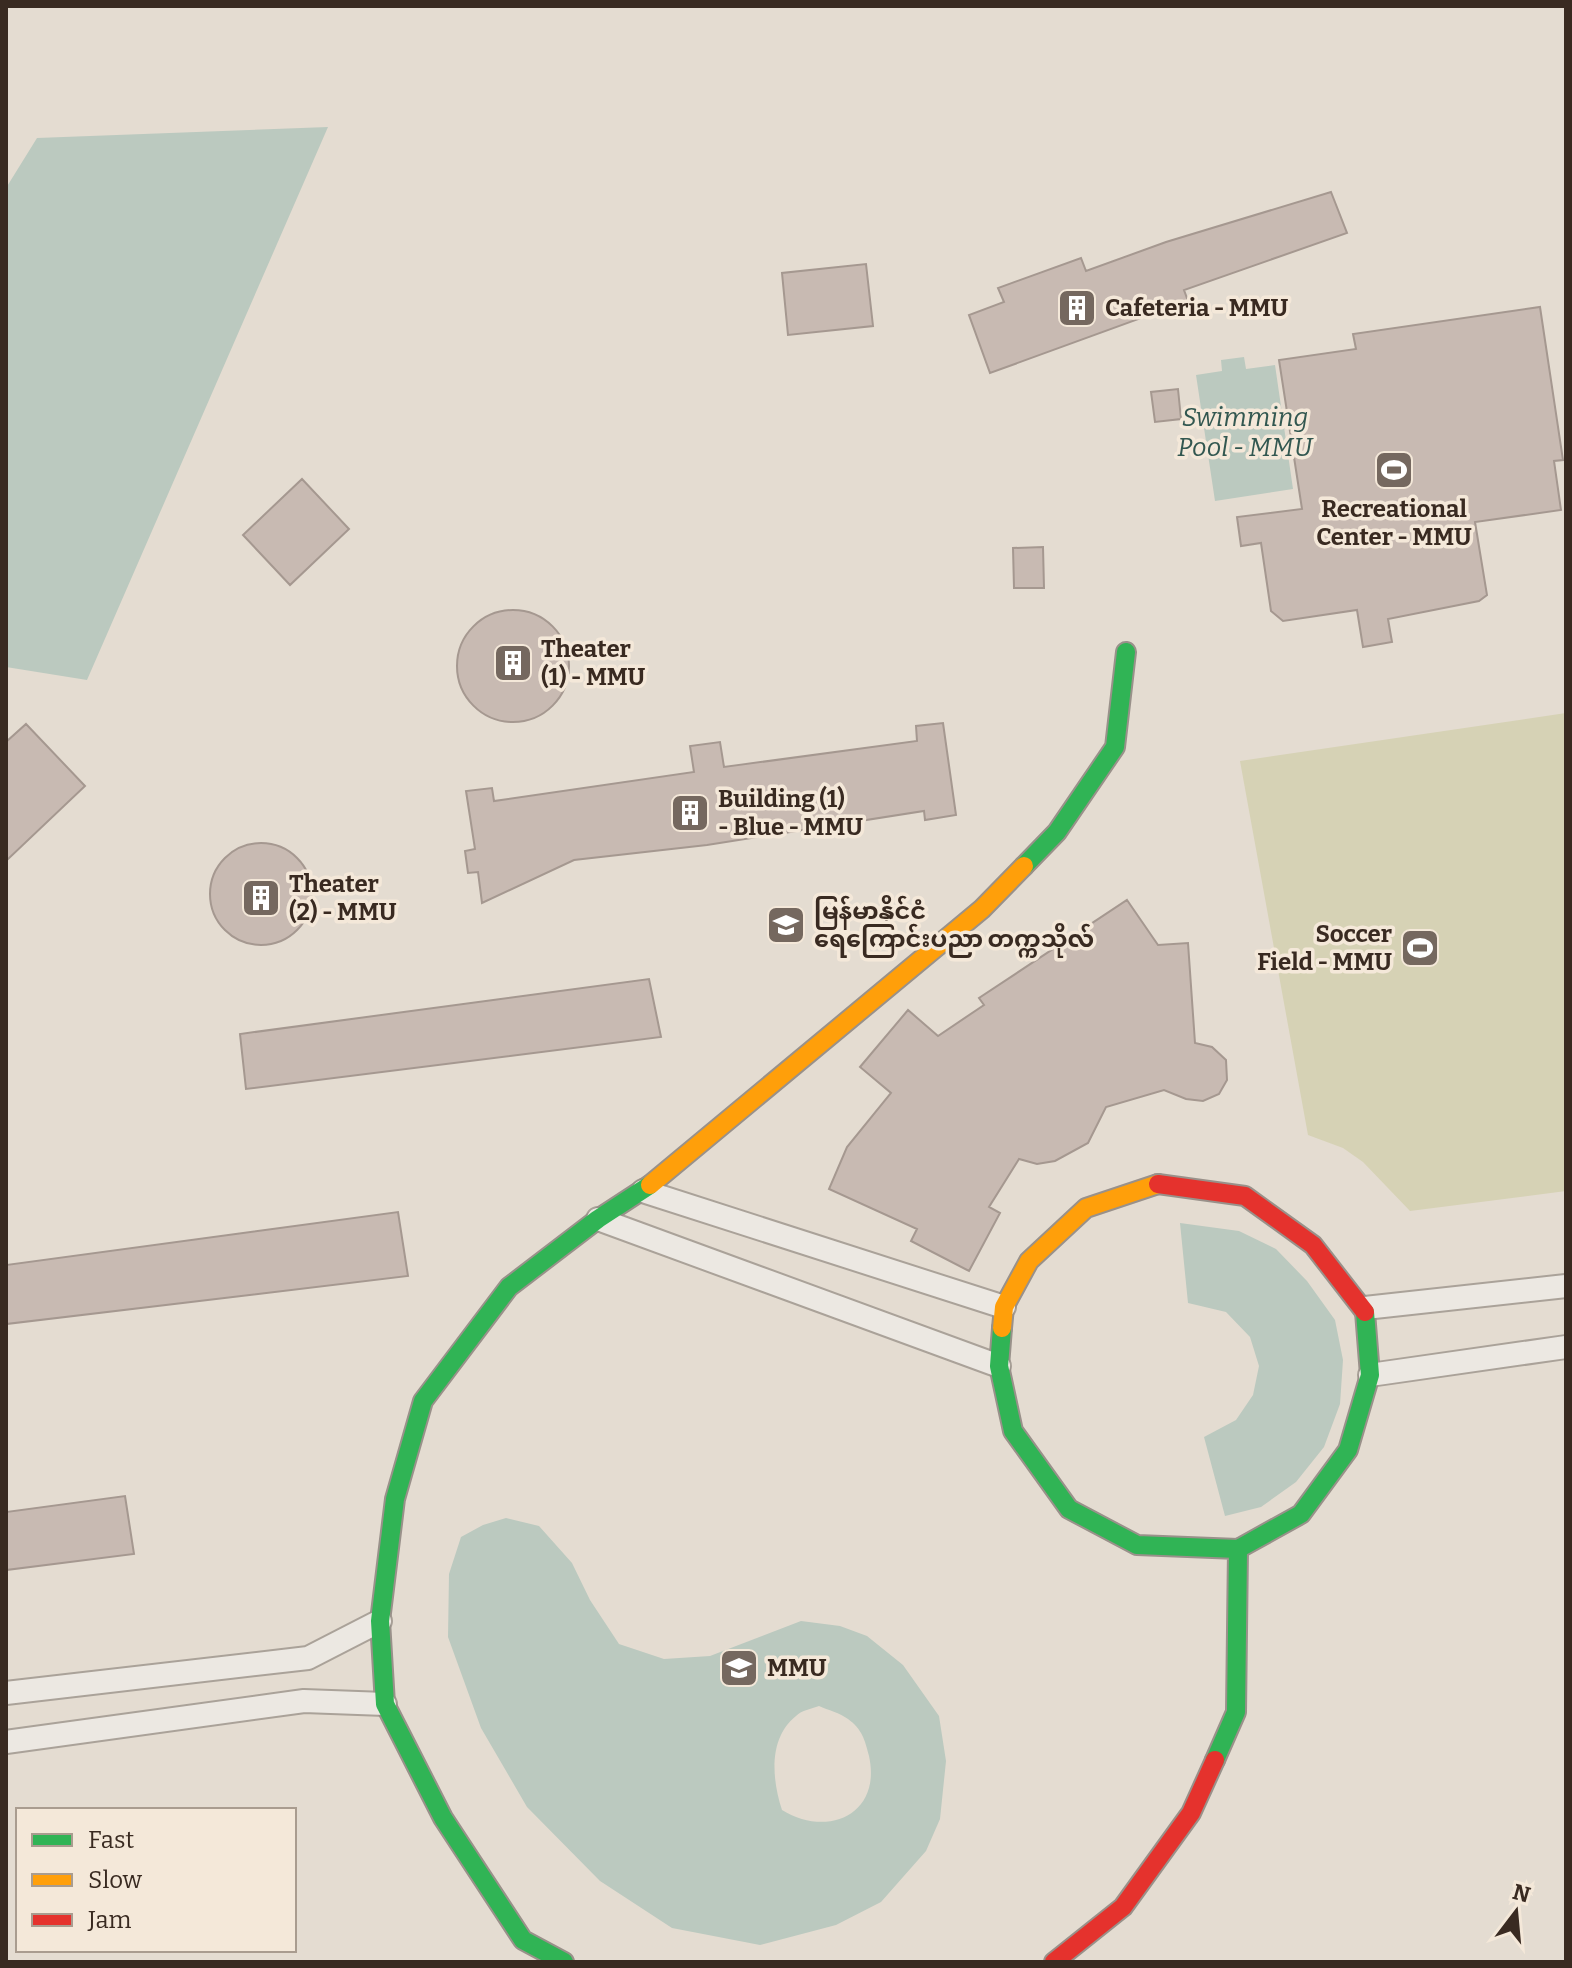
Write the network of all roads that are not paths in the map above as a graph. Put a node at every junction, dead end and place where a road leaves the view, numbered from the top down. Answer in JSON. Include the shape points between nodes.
{"nodes":[{"id":1,"x":1126,"y":652,"type":"dead end"},
{"id":2,"x":643,"y":1191,"type":"junction"},
{"id":3,"x":598,"y":1219,"type":"junction"},
{"id":4,"x":1566,"y":1286,"type":"edge"},
{"id":5,"x":1004,"y":1307,"type":"junction"},
{"id":6,"x":1365,"y":1308,"type":"junction"},
{"id":7,"x":1566,"y":1347,"type":"edge"},
{"id":8,"x":999,"y":1366,"type":"junction"},
{"id":9,"x":1370,"y":1375,"type":"junction"},
{"id":10,"x":1238,"y":1549,"type":"junction"},
{"id":11,"x":380,"y":1621,"type":"junction"},
{"id":12,"x":6,"y":1693,"type":"edge"},
{"id":13,"x":385,"y":1704,"type":"junction"},
{"id":14,"x":6,"y":1742,"type":"edge"},
{"id":15,"x":564,"y":1962,"type":"edge"},
{"id":16,"x":1054,"y":1962,"type":"edge"}],
"edges":[{"from":1,"to":2,"type":"street","via":[[1115,747],[1057,832],[982,909]]},
{"from":2,"to":3,"type":"street"},
{"from":2,"to":5,"type":"street"},
{"from":3,"to":8,"type":"street"},
{"from":3,"to":11,"type":"street","via":[[509,1287],[423,1401],[395,1499]]},
{"from":4,"to":6,"type":"street"},
{"from":5,"to":6,"type":"street","via":[[1029,1261],[1086,1208],[1158,1184],[1245,1196],[1313,1245]]},
{"from":5,"to":8,"type":"street"},
{"from":6,"to":9,"type":"street"},
{"from":7,"to":9,"type":"street"},
{"from":8,"to":10,"type":"street","via":[[1013,1431],[1069,1509],[1137,1545]]},
{"from":9,"to":10,"type":"street","via":[[1348,1450],[1301,1514]]},
{"from":10,"to":16,"type":"street","via":[[1236,1712],[1230,1726],[1191,1813],[1123,1907]]},
{"from":11,"to":12,"type":"street","via":[[308,1658]]},
{"from":11,"to":13,"type":"street"},
{"from":13,"to":14,"type":"street","via":[[304,1701]]},
{"from":13,"to":15,"type":"street","via":[[443,1818],[523,1940]]}]}
